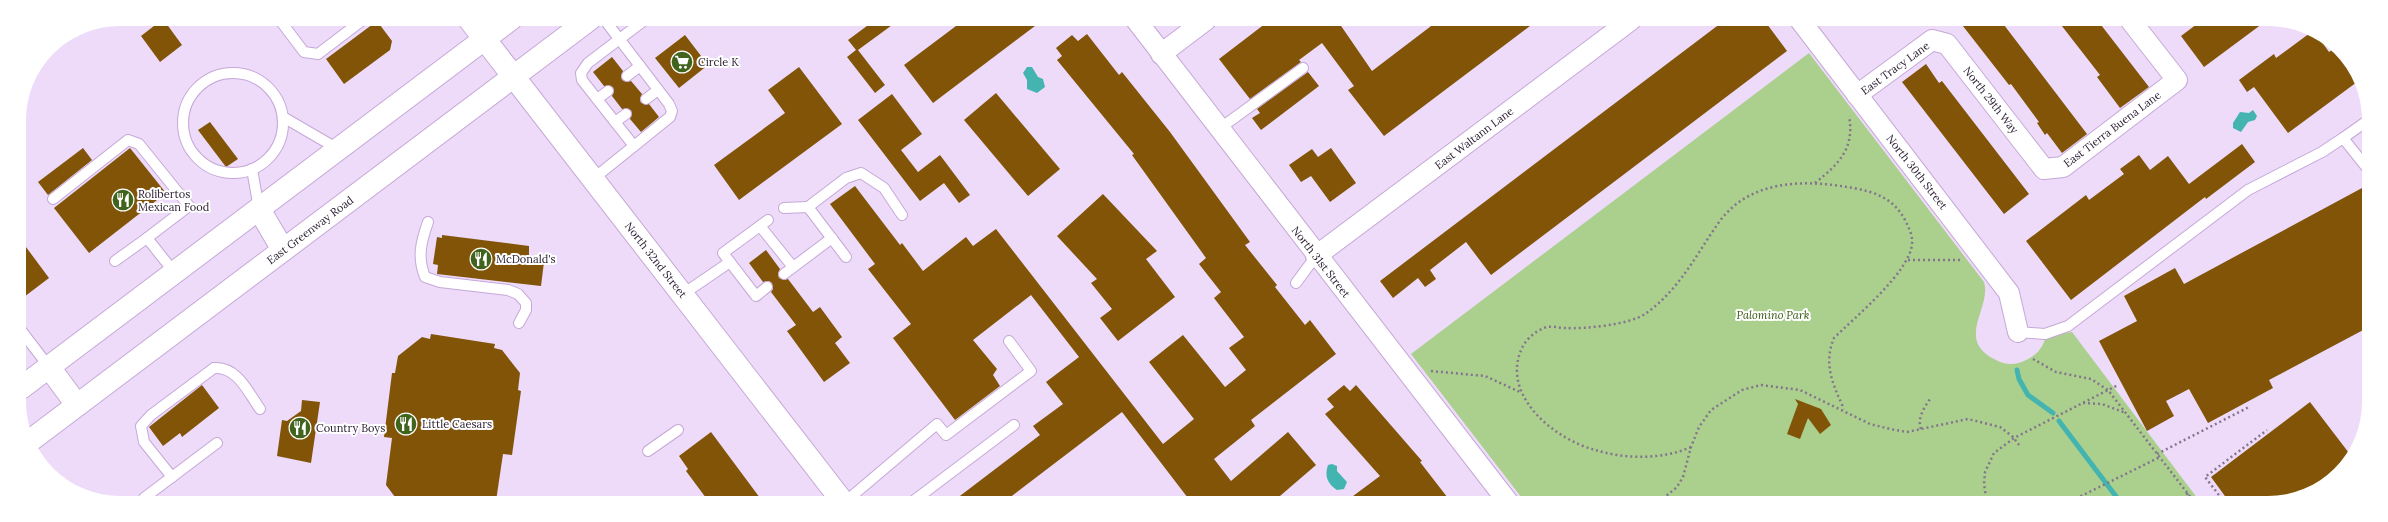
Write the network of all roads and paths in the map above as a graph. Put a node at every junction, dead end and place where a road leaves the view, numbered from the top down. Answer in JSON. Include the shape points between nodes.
{"nodes":[{"id":1,"x":284,"y":26,"type":"edge"},
{"id":2,"x":355,"y":26,"type":"edge"},
{"id":3,"x":475,"y":26,"type":"edge"},
{"id":4,"x":502,"y":26,"type":"edge"},
{"id":5,"x":581,"y":26,"type":"edge"},
{"id":6,"x":609,"y":26,"type":"edge"},
{"id":7,"x":638,"y":26,"type":"edge"},
{"id":8,"x":1140,"y":26,"type":"edge"},
{"id":9,"x":1198,"y":26,"type":"edge"},
{"id":10,"x":1623,"y":26,"type":"edge"},
{"id":11,"x":1805,"y":26,"type":"edge"},
{"id":12,"x":2135,"y":26,"type":"edge"},
{"id":13,"x":485,"y":39,"type":"junction"},
{"id":14,"x":620,"y":40,"type":"junction"},
{"id":15,"x":1932,"y":40,"type":"joint"},
{"id":16,"x":1161,"y":54,"type":"junction"},
{"id":17,"x":640,"y":66,"type":"junction"},
{"id":18,"x":1303,"y":68,"type":"dead end"},
{"id":19,"x":627,"y":76,"type":"dead end"},
{"id":20,"x":514,"y":77,"type":"junction"},
{"id":21,"x":658,"y":90,"type":"junction"},
{"id":22,"x":608,"y":91,"type":"dead end"},
{"id":23,"x":1857,"y":95,"type":"junction"},
{"id":24,"x":597,"y":99,"type":"junction"},
{"id":25,"x":646,"y":99,"type":"dead end"},
{"id":26,"x":626,"y":114,"type":"dead end"},
{"id":27,"x":1849,"y":114,"type":"dead end"},
{"id":28,"x":283,"y":117,"type":"junction"},
{"id":29,"x":615,"y":122,"type":"junction"},
{"id":30,"x":2362,"y":125,"type":"edge"},
{"id":31,"x":1219,"y":129,"type":"junction"},
{"id":32,"x":2343,"y":138,"type":"junction"},
{"id":33,"x":634,"y":146,"type":"junction"},
{"id":34,"x":338,"y":149,"type":"junction"},
{"id":35,"x":2362,"y":162,"type":"edge"},
{"id":36,"x":252,"y":169,"type":"junction"},
{"id":37,"x":2044,"y":169,"type":"joint"},
{"id":38,"x":593,"y":179,"type":"junction"},
{"id":39,"x":1815,"y":183,"type":"junction"},
{"id":40,"x":53,"y":199,"type":"dead end"},
{"id":41,"x":808,"y":207,"type":"junction"},
{"id":42,"x":784,"y":208,"type":"dead end"},
{"id":43,"x":259,"y":209,"type":"junction"},
{"id":44,"x":902,"y":215,"type":"dead end"},
{"id":45,"x":428,"y":222,"type":"dead end"},
{"id":46,"x":147,"y":238,"type":"junction"},
{"id":47,"x":832,"y":238,"type":"junction"},
{"id":48,"x":283,"y":250,"type":"junction"},
{"id":49,"x":846,"y":256,"type":"dead end"},
{"id":50,"x":1316,"y":256,"type":"junction"},
{"id":51,"x":1908,"y":260,"type":"junction"},
{"id":52,"x":1964,"y":260,"type":"dead end"},
{"id":53,"x":116,"y":261,"type":"dead end"},
{"id":54,"x":730,"y":262,"type":"junction"},
{"id":55,"x":794,"y":267,"type":"junction"},
{"id":56,"x":174,"y":272,"type":"junction"},
{"id":57,"x":784,"y":274,"type":"dead end"},
{"id":58,"x":1296,"y":283,"type":"dead end"},
{"id":59,"x":767,"y":287,"type":"dead end"},
{"id":60,"x":683,"y":294,"type":"junction"},
{"id":61,"x":519,"y":323,"type":"dead end"},
{"id":62,"x":2018,"y":332,"type":"joint"},
{"id":63,"x":26,"y":337,"type":"edge"},
{"id":64,"x":1010,"y":341,"type":"dead end"},
{"id":65,"x":2033,"y":359,"type":"dead end"},
{"id":66,"x":49,"y":367,"type":"junction"},
{"id":67,"x":1428,"y":372,"type":"dead end"},
{"id":68,"x":26,"y":384,"type":"edge"},
{"id":69,"x":2118,"y":385,"type":"dead end"},
{"id":70,"x":2108,"y":390,"type":"junction"},
{"id":71,"x":1521,"y":392,"type":"junction"},
{"id":72,"x":1930,"y":399,"type":"dead end"},
{"id":73,"x":2082,"y":403,"type":"junction"},
{"id":74,"x":77,"y":405,"type":"junction"},
{"id":75,"x":2249,"y":407,"type":"dead end"},
{"id":76,"x":260,"y":409,"type":"dead end"},
{"id":77,"x":1844,"y":409,"type":"junction"},
{"id":78,"x":2126,"y":414,"type":"junction"},
{"id":79,"x":1014,"y":425,"type":"dead end"},
{"id":80,"x":1921,"y":429,"type":"junction"},
{"id":81,"x":678,"y":430,"type":"dead end"},
{"id":82,"x":2267,"y":430,"type":"dead end"},
{"id":83,"x":33,"y":438,"type":"edge"},
{"id":84,"x":2014,"y":438,"type":"junction"},
{"id":85,"x":217,"y":443,"type":"dead end"},
{"id":86,"x":2019,"y":445,"type":"dead end"},
{"id":87,"x":1691,"y":446,"type":"junction"},
{"id":88,"x":648,"y":451,"type":"dead end"},
{"id":89,"x":2157,"y":454,"type":"junction"},
{"id":90,"x":2160,"y":457,"type":"junction"},
{"id":91,"x":172,"y":477,"type":"junction"},
{"id":92,"x":2186,"y":491,"type":"junction"},
{"id":93,"x":147,"y":496,"type":"edge"},
{"id":94,"x":839,"y":496,"type":"edge"},
{"id":95,"x":851,"y":496,"type":"edge"},
{"id":96,"x":920,"y":496,"type":"edge"},
{"id":97,"x":1503,"y":496,"type":"edge"},
{"id":98,"x":1666,"y":496,"type":"edge"},
{"id":99,"x":1986,"y":496,"type":"edge"},
{"id":100,"x":2081,"y":496,"type":"edge"},
{"id":101,"x":2187,"y":496,"type":"edge"},
{"id":102,"x":2190,"y":496,"type":"edge"},
{"id":103,"x":2219,"y":496,"type":"edge"}],
"edges":[{"from":1,"to":2,"type":"lane","via":[[304,52],[318,54]]},
{"from":3,"to":13,"type":"main road","name":"North 32nd Street"},
{"from":4,"to":13,"type":"main road"},
{"from":5,"to":20,"type":"main road","name":"East Greenway Road"},
{"from":6,"to":14,"type":"lane"},
{"from":7,"to":14,"type":"lane"},
{"from":8,"to":16,"type":"street","name":"North 31st Street"},
{"from":9,"to":16,"type":"street"},
{"from":10,"to":50,"type":"street","name":"East Waltann Lane"},
{"from":11,"to":23,"type":"street","name":"North 30th Street"},
{"from":12,"to":37,"type":"street","name":"East Tierra Buena Lane","via":[[2177,80],[2063,167]]},
{"from":13,"to":20,"type":"main road","name":"North 32nd Street"},
{"from":13,"to":34,"type":"main road"},
{"from":14,"to":17,"type":"lane"},
{"from":14,"to":24,"type":"lane","via":[[588,63],[581,73],[582,80]]},
{"from":15,"to":23,"type":"street","name":"East Tracy Lane"},
{"from":15,"to":37,"type":"street","name":"North 29th Way","via":[[1947,44]]},
{"from":16,"to":31,"type":"street","name":"North 31st Street"},
{"from":17,"to":19,"type":"lane"},
{"from":17,"to":21,"type":"lane"},
{"from":18,"to":31,"type":"lane"},
{"from":20,"to":38,"type":"main road","name":"North 32nd Street"},
{"from":20,"to":48,"type":"main road","name":"East Greenway Road"},
{"from":21,"to":25,"type":"lane"},
{"from":21,"to":33,"type":"lane","via":[[670,104],[670,117]]},
{"from":22,"to":24,"type":"lane"},
{"from":23,"to":62,"type":"street","name":"North 30th Street","via":[[2009,293]]},
{"from":24,"to":29,"type":"lane"},
{"from":26,"to":29,"type":"lane"},
{"from":27,"to":39,"type":"path","via":[[1851,134],[1847,150],[1834,168]]},
{"from":28,"to":34,"type":"lane"},
{"from":28,"to":36,"type":"lane","via":[[283,133],[276,148],[266,160]]},
{"from":28,"to":36,"type":"lane","via":[[278,100],[269,86],[254,77],[238,72],[221,74],[205,81],[193,92],[185,108],[183,124],[186,140],[195,153],[206,165],[221,173],[230,174]]},
{"from":29,"to":33,"type":"lane"},
{"from":30,"to":32,"type":"lane"},
{"from":31,"to":50,"type":"street","name":"North 31st Street"},
{"from":32,"to":35,"type":"lane"},
{"from":32,"to":62,"type":"lane","via":[[2322,152],[2248,190],[2068,326],[2045,334]]},
{"from":33,"to":38,"type":"lane"},
{"from":34,"to":43,"type":"main road"},
{"from":36,"to":43,"type":"lane"},
{"from":38,"to":60,"type":"main road","name":"North 32nd Street"},
{"from":39,"to":51,"type":"path","via":[[1879,194],[1891,202],[1900,211],[1911,232],[1912,244]]},
{"from":39,"to":71,"type":"path","via":[[1773,186],[1754,193],[1736,204],[1716,226],[1684,277],[1644,314],[1620,323],[1544,328],[1531,336],[1522,348],[1518,366]]},
{"from":40,"to":46,"type":"lane","via":[[128,140],[139,144],[189,206]]},
{"from":41,"to":42,"type":"lane"},
{"from":41,"to":44,"type":"lane","via":[[846,178],[861,173],[884,188]]},
{"from":41,"to":47,"type":"lane"},
{"from":43,"to":48,"type":"main road"},
{"from":43,"to":56,"type":"main road"},
{"from":45,"to":61,"type":"lane","via":[[421,241],[419,262],[425,277],[440,282],[508,290],[518,294],[526,302],[526,310]]},
{"from":46,"to":53,"type":"lane"},
{"from":46,"to":56,"type":"lane"},
{"from":47,"to":49,"type":"lane"},
{"from":47,"to":55,"type":"lane"},
{"from":48,"to":74,"type":"main road","name":"East Greenway Road"},
{"from":50,"to":58,"type":"lane"},
{"from":50,"to":97,"type":"street","name":"North 31st Street"},
{"from":51,"to":52,"type":"path"},
{"from":51,"to":77,"type":"path","via":[[1895,277],[1834,338],[1828,351],[1829,370]]},
{"from":54,"to":55,"type":"lane","via":[[723,253],[764,223]]},
{"from":54,"to":59,"type":"lane","via":[[756,296]]},
{"from":54,"to":60,"type":"lane"},
{"from":55,"to":57,"type":"lane"},
{"from":56,"to":66,"type":"main road"},
{"from":60,"to":94,"type":"main road","name":"North 32nd Street"},
{"from":63,"to":66,"type":"lane"},
{"from":64,"to":95,"type":"lane","via":[[1031,371],[946,435],[938,424]]},
{"from":65,"to":70,"type":"path","via":[[2056,372],[2091,379]]},
{"from":66,"to":68,"type":"main road"},
{"from":66,"to":74,"type":"main road"},
{"from":67,"to":71,"type":"path","via":[[1485,376]]},
{"from":69,"to":70,"type":"path"},
{"from":70,"to":73,"type":"path"},
{"from":70,"to":78,"type":"path"},
{"from":71,"to":87,"type":"path","via":[[1530,408],[1553,428],[1574,442],[1593,450],[1615,455],[1661,456]]},
{"from":72,"to":80,"type":"path","via":[[1922,411],[1919,423]]},
{"from":73,"to":78,"type":"path","via":[[2102,404]]},
{"from":73,"to":84,"type":"path"},
{"from":74,"to":83,"type":"main road","name":"East Greenway Road"},
{"from":75,"to":89,"type":"path"},
{"from":76,"to":91,"type":"lane","via":[[234,373],[225,367],[214,368],[151,414],[141,426],[144,442]]},
{"from":77,"to":80,"type":"path","via":[[1870,424],[1890,430],[1907,432]]},
{"from":77,"to":87,"type":"path","via":[[1800,390],[1761,385],[1742,390],[1711,410],[1699,427]]},
{"from":78,"to":89,"type":"path"},
{"from":79,"to":96,"type":"lane"},
{"from":80,"to":84,"type":"path","via":[[1968,419],[2000,427]]},
{"from":81,"to":88,"type":"lane"},
{"from":82,"to":103,"type":"path","via":[[2205,477]]},
{"from":84,"to":86,"type":"path"},
{"from":84,"to":99,"type":"path","via":[[1994,453],[1988,464],[1984,484]]},
{"from":85,"to":91,"type":"lane"},
{"from":87,"to":98,"type":"path","via":[[1684,477]]},
{"from":89,"to":90,"type":"path"},
{"from":90,"to":92,"type":"path"},
{"from":90,"to":100,"type":"path"},
{"from":91,"to":93,"type":"lane"},
{"from":92,"to":101,"type":"path"},
{"from":92,"to":102,"type":"path"}]}
